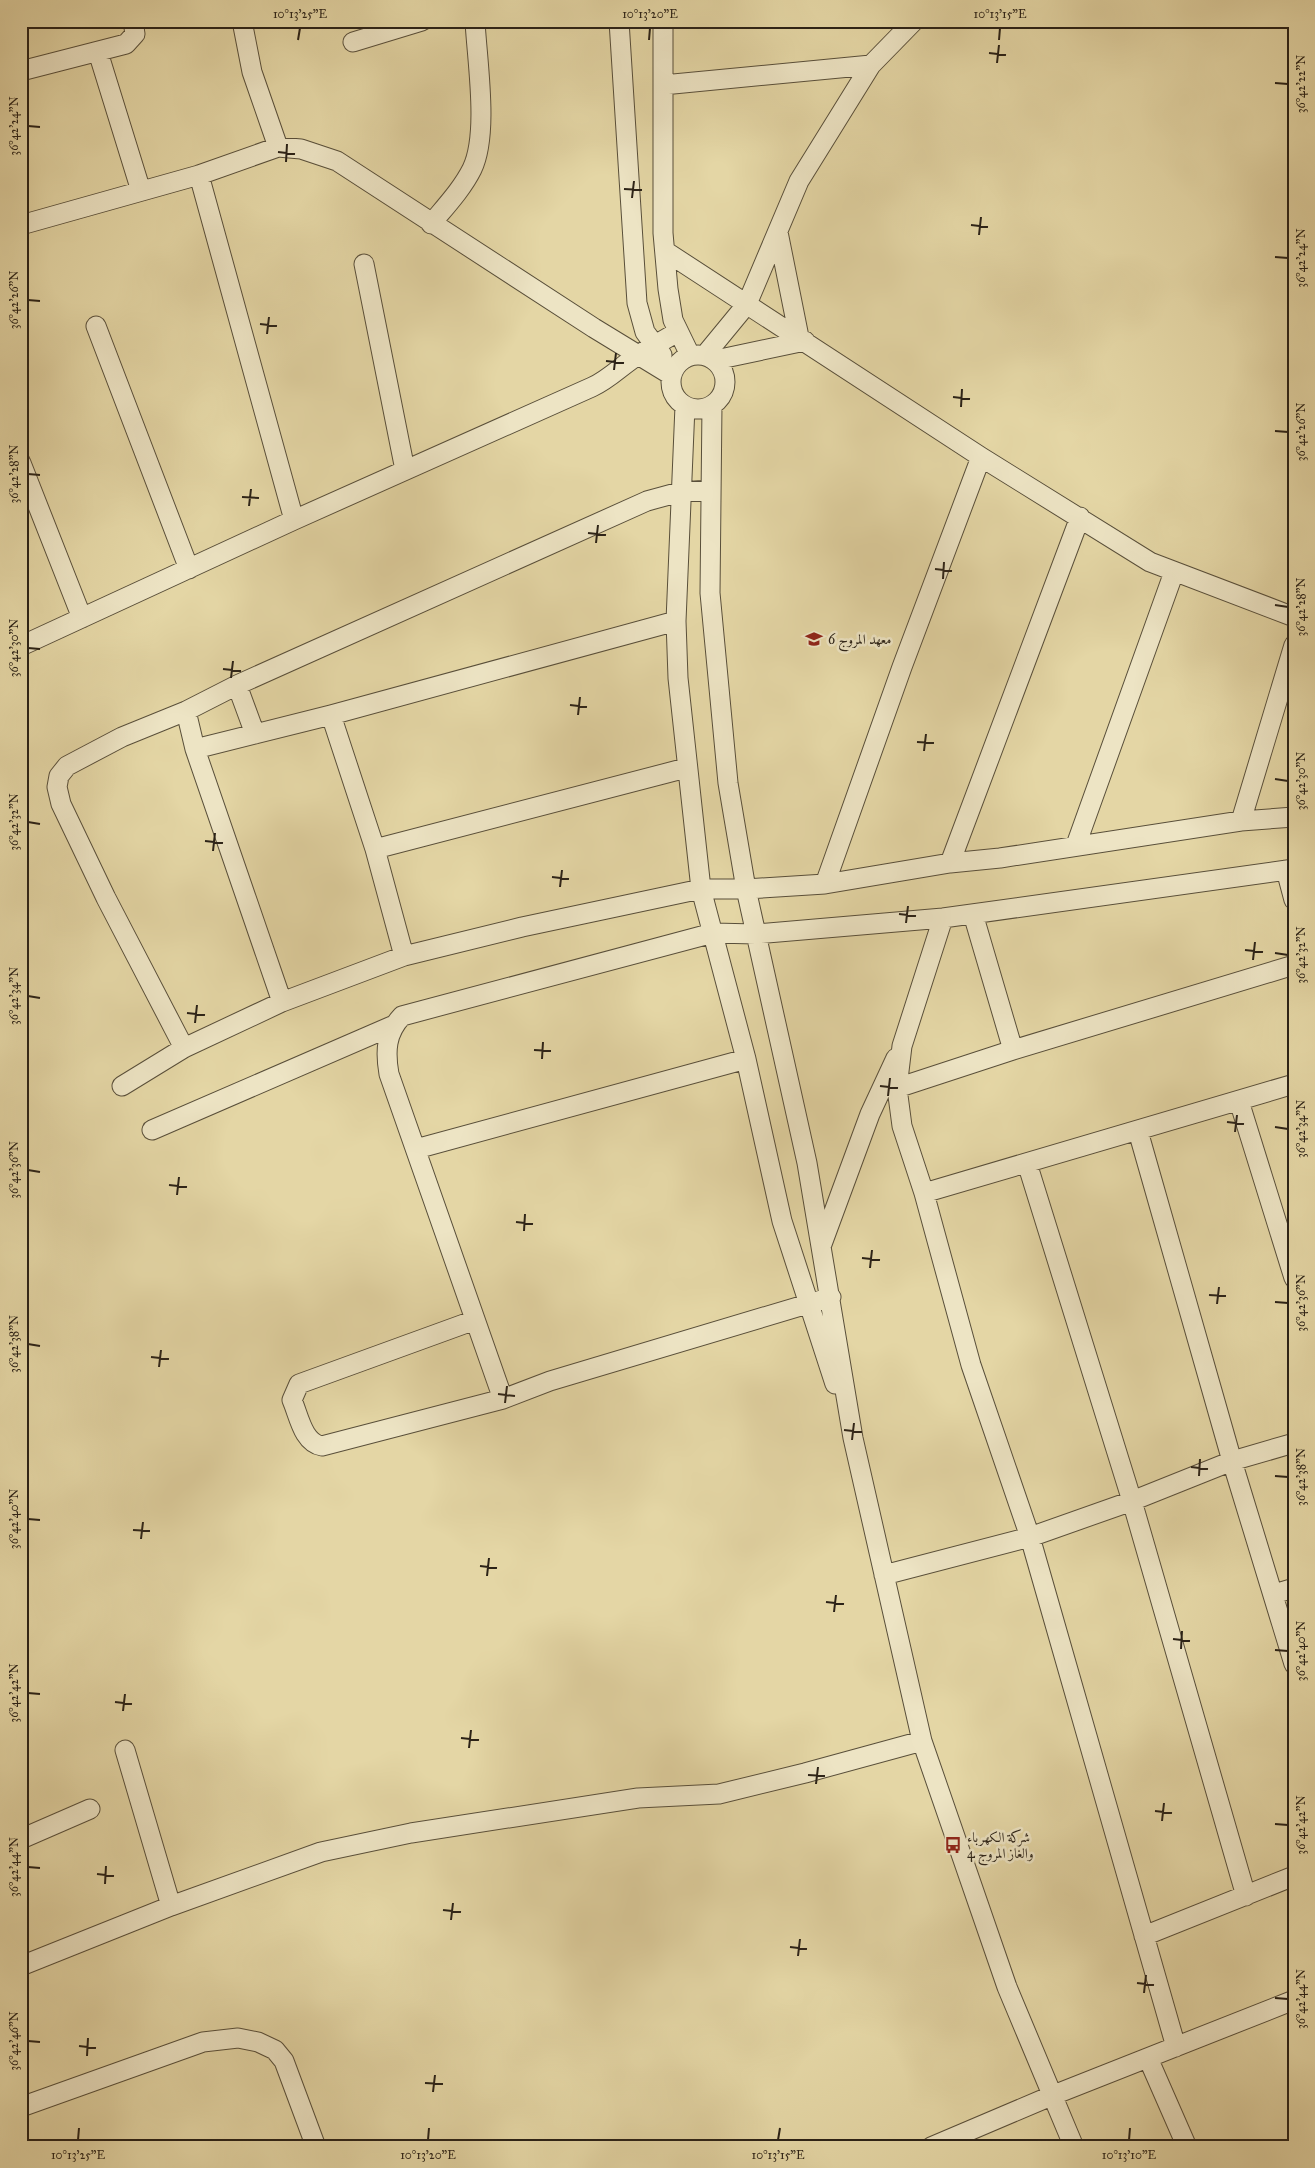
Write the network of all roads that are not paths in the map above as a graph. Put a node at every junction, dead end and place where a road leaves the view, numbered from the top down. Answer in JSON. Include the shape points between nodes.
{"nodes":[{"id":1,"x":133,"y":21,"type":"edge"},
{"id":2,"x":242,"y":21,"type":"edge"},
{"id":3,"x":422,"y":21,"type":"edge"},
{"id":4,"x":475,"y":21,"type":"edge"},
{"id":5,"x":619,"y":21,"type":"edge"},
{"id":6,"x":663,"y":21,"type":"edge"},
{"id":7,"x":914,"y":21,"type":"edge"},
{"id":8,"x":353,"y":42,"type":"dead end"},
{"id":9,"x":98,"y":52,"type":"junction"},
{"id":10,"x":871,"y":66,"type":"junction"},
{"id":11,"x":21,"y":71,"type":"edge"},
{"id":12,"x":663,"y":85,"type":"junction"},
{"id":13,"x":278,"y":147,"type":"junction"},
{"id":14,"x":199,"y":175,"type":"junction"},
{"id":15,"x":141,"y":191,"type":"junction"},
{"id":16,"x":431,"y":224,"type":"junction"},
{"id":17,"x":21,"y":225,"type":"edge"},
{"id":18,"x":778,"y":232,"type":"junction"},
{"id":19,"x":665,"y":251,"type":"junction"},
{"id":20,"x":364,"y":264,"type":"dead end"},
{"id":21,"x":745,"y":307,"type":"junction"},
{"id":22,"x":96,"y":326,"type":"dead end"},
{"id":23,"x":677,"y":332,"type":"junction"},
{"id":24,"x":802,"y":339,"type":"junction"},
{"id":25,"x":647,"y":351,"type":"junction"},
{"id":26,"x":697,"y":355,"type":"junction"},
{"id":27,"x":723,"y":363,"type":"junction"},
{"id":28,"x":672,"y":372,"type":"junction"},
{"id":29,"x":712,"y":405,"type":"junction"},
{"id":30,"x":684,"y":406,"type":"junction"},
{"id":31,"x":981,"y":458,"type":"junction"},
{"id":32,"x":21,"y":463,"type":"edge"},
{"id":33,"x":405,"y":470,"type":"junction"},
{"id":34,"x":710,"y":490,"type":"junction"},
{"id":35,"x":680,"y":492,"type":"junction"},
{"id":36,"x":1080,"y":517,"type":"junction"},
{"id":37,"x":294,"y":520,"type":"junction"},
{"id":38,"x":189,"y":569,"type":"junction"},
{"id":39,"x":1174,"y":572,"type":"junction"},
{"id":40,"x":1294,"y":617,"type":"edge"},
{"id":41,"x":82,"y":618,"type":"junction"},
{"id":42,"x":676,"y":621,"type":"junction"},
{"id":43,"x":1294,"y":645,"type":"edge"},
{"id":44,"x":21,"y":646,"type":"edge"},
{"id":45,"x":237,"y":685,"type":"junction"},
{"id":46,"x":186,"y":711,"type":"junction"},
{"id":47,"x":331,"y":715,"type":"junction"},
{"id":48,"x":254,"y":734,"type":"junction"},
{"id":49,"x":195,"y":749,"type":"junction"},
{"id":50,"x":686,"y":768,"type":"junction"},
{"id":51,"x":1294,"y":817,"type":"edge"},
{"id":52,"x":1241,"y":821,"type":"junction"},
{"id":53,"x":1076,"y":845,"type":"junction"},
{"id":54,"x":375,"y":849,"type":"junction"},
{"id":55,"x":950,"y":863,"type":"junction"},
{"id":56,"x":1290,"y":869,"type":"edge"},
{"id":57,"x":824,"y":884,"type":"junction"},
{"id":58,"x":701,"y":889,"type":"junction"},
{"id":59,"x":746,"y":889,"type":"junction"},
{"id":60,"x":1294,"y":900,"type":"edge"},
{"id":61,"x":973,"y":914,"type":"junction"},
{"id":62,"x":943,"y":918,"type":"junction"},
{"id":63,"x":713,"y":933,"type":"junction"},
{"id":64,"x":756,"y":934,"type":"junction"},
{"id":65,"x":404,"y":956,"type":"junction"},
{"id":66,"x":1294,"y":965,"type":"edge"},
{"id":67,"x":282,"y":1002,"type":"junction"},
{"id":68,"x":392,"y":1026,"type":"junction"},
{"id":69,"x":902,"y":1046,"type":"junction"},
{"id":70,"x":184,"y":1048,"type":"junction"},
{"id":71,"x":1013,"y":1050,"type":"junction"},
{"id":72,"x":746,"y":1059,"type":"junction"},
{"id":73,"x":1294,"y":1084,"type":"edge"},
{"id":74,"x":122,"y":1086,"type":"dead end"},
{"id":75,"x":898,"y":1088,"type":"junction"},
{"id":76,"x":1239,"y":1101,"type":"junction"},
{"id":77,"x":152,"y":1130,"type":"dead end"},
{"id":78,"x":1138,"y":1131,"type":"junction"},
{"id":79,"x":416,"y":1149,"type":"junction"},
{"id":80,"x":1027,"y":1163,"type":"junction"},
{"id":81,"x":924,"y":1192,"type":"junction"},
{"id":82,"x":822,"y":1245,"type":"junction"},
{"id":83,"x":1294,"y":1278,"type":"edge"},
{"id":84,"x":830,"y":1297,"type":"junction"},
{"id":85,"x":809,"y":1304,"type":"junction"},
{"id":86,"x":475,"y":1320,"type":"junction"},
{"id":87,"x":503,"y":1399,"type":"junction"},
{"id":88,"x":853,"y":1438,"type":"junction"},
{"id":89,"x":1294,"y":1443,"type":"edge"},
{"id":90,"x":1232,"y":1461,"type":"junction"},
{"id":91,"x":1132,"y":1501,"type":"junction"},
{"id":92,"x":1030,"y":1537,"type":"junction"},
{"id":93,"x":884,"y":1575,"type":"junction"},
{"id":94,"x":1294,"y":1588,"type":"edge"},
{"id":95,"x":1274,"y":1594,"type":"junction"},
{"id":96,"x":1294,"y":1664,"type":"edge"},
{"id":97,"x":922,"y":1741,"type":"junction"},
{"id":98,"x":124,"y":1750,"type":"dead end"},
{"id":99,"x":90,"y":1809,"type":"dead end"},
{"id":100,"x":21,"y":1839,"type":"edge"},
{"id":101,"x":1294,"y":1876,"type":"edge"},
{"id":102,"x":1246,"y":1896,"type":"junction"},
{"id":103,"x":171,"y":1906,"type":"junction"},
{"id":104,"x":1144,"y":1936,"type":"junction"},
{"id":105,"x":21,"y":1966,"type":"edge"},
{"id":106,"x":1294,"y":2000,"type":"edge"},
{"id":107,"x":1176,"y":2047,"type":"junction"},
{"id":108,"x":1148,"y":2058,"type":"junction"},
{"id":109,"x":1051,"y":2096,"type":"junction"},
{"id":110,"x":21,"y":2107,"type":"edge"},
{"id":111,"x":316,"y":2147,"type":"edge"},
{"id":112,"x":931,"y":2147,"type":"edge"},
{"id":113,"x":1074,"y":2147,"type":"edge"},
{"id":114,"x":1187,"y":2147,"type":"edge"}],
"edges":[{"from":1,"to":9,"type":"street","via":[[135,34],[131,40]]},
{"from":2,"to":13,"type":"street","via":[[252,72]]},
{"from":3,"to":8,"type":"street"},
{"from":4,"to":16,"type":"street","via":[[481,131],[479,149],[465,183]]},
{"from":5,"to":25,"type":"street","via":[[637,303]]},
{"from":6,"to":12,"type":"street"},
{"from":7,"to":10,"type":"street"},
{"from":9,"to":11,"type":"street"},
{"from":9,"to":15,"type":"street"},
{"from":10,"to":12,"type":"street"},
{"from":10,"to":18,"type":"street","via":[[799,181]]},
{"from":12,"to":19,"type":"street"},
{"from":13,"to":14,"type":"street"},
{"from":13,"to":16,"type":"street","via":[[301,149],[337,161]]},
{"from":14,"to":15,"type":"street"},
{"from":14,"to":37,"type":"street"},
{"from":15,"to":17,"type":"street"},
{"from":16,"to":25,"type":"street","via":[[594,328]]},
{"from":18,"to":21,"type":"street"},
{"from":18,"to":24,"type":"street"},
{"from":19,"to":21,"type":"street"},
{"from":19,"to":23,"type":"street","via":[[670,306]]},
{"from":20,"to":33,"type":"street"},
{"from":21,"to":24,"type":"street"},
{"from":21,"to":26,"type":"street"},
{"from":21,"to":27,"type":"street"},
{"from":22,"to":38,"type":"street"},
{"from":23,"to":25,"type":"street"},
{"from":23,"to":26,"type":"street"},
{"from":24,"to":27,"type":"street"},
{"from":24,"to":31,"type":"street"},
{"from":25,"to":28,"type":"street"},
{"from":25,"to":33,"type":"street","via":[[606,381]]},
{"from":26,"to":27,"type":"street"},
{"from":26,"to":28,"type":"street","via":[[678,363]]},
{"from":27,"to":29,"type":"street","via":[[725,388]]},
{"from":28,"to":30,"type":"street","via":[[671,389]]},
{"from":29,"to":30,"type":"street","via":[[699,409]]},
{"from":29,"to":34,"type":"street"},
{"from":30,"to":35,"type":"street"},
{"from":31,"to":36,"type":"street"},
{"from":31,"to":57,"type":"street"},
{"from":32,"to":41,"type":"street"},
{"from":33,"to":37,"type":"street"},
{"from":34,"to":35,"type":"street"},
{"from":34,"to":59,"type":"street","via":[[710,592],[718,692],[728,783]]},
{"from":35,"to":42,"type":"street"},
{"from":35,"to":45,"type":"street","via":[[647,501]]},
{"from":36,"to":39,"type":"street","via":[[1150,562]]},
{"from":36,"to":55,"type":"street"},
{"from":37,"to":38,"type":"street"},
{"from":38,"to":41,"type":"street"},
{"from":39,"to":40,"type":"street"},
{"from":39,"to":53,"type":"street"},
{"from":41,"to":44,"type":"street"},
{"from":42,"to":47,"type":"street"},
{"from":42,"to":50,"type":"street"},
{"from":43,"to":52,"type":"street"},
{"from":45,"to":46,"type":"street"},
{"from":45,"to":48,"type":"street"},
{"from":46,"to":49,"type":"street"},
{"from":46,"to":70,"type":"street","via":[[122,737],[67,766],[59,776],[57,786],[61,804],[106,898]]},
{"from":47,"to":48,"type":"street"},
{"from":47,"to":54,"type":"street"},
{"from":48,"to":49,"type":"street"},
{"from":49,"to":67,"type":"street"},
{"from":50,"to":54,"type":"street"},
{"from":50,"to":58,"type":"street"},
{"from":51,"to":52,"type":"street"},
{"from":52,"to":53,"type":"street"},
{"from":53,"to":55,"type":"street"},
{"from":54,"to":65,"type":"street"},
{"from":55,"to":57,"type":"street"},
{"from":56,"to":60,"type":"street"},
{"from":56,"to":61,"type":"street"},
{"from":57,"to":59,"type":"street"},
{"from":58,"to":59,"type":"street"},
{"from":58,"to":63,"type":"street"},
{"from":58,"to":65,"type":"street"},
{"from":59,"to":64,"type":"street"},
{"from":61,"to":62,"type":"street"},
{"from":61,"to":71,"type":"street"},
{"from":62,"to":64,"type":"street"},
{"from":62,"to":69,"type":"street"},
{"from":63,"to":64,"type":"street"},
{"from":63,"to":68,"type":"street","via":[[402,1016]]},
{"from":63,"to":72,"type":"street"},
{"from":64,"to":82,"type":"street"},
{"from":65,"to":67,"type":"street"},
{"from":66,"to":71,"type":"street"},
{"from":67,"to":70,"type":"street"},
{"from":68,"to":77,"type":"street"},
{"from":68,"to":79,"type":"street","via":[[388,1040],[388,1066]]},
{"from":69,"to":75,"type":"street"},
{"from":69,"to":82,"type":"street","via":[[870,1114]]},
{"from":70,"to":74,"type":"street"},
{"from":71,"to":75,"type":"street"},
{"from":72,"to":79,"type":"street"},
{"from":72,"to":85,"type":"street","via":[[782,1221]]},
{"from":73,"to":76,"type":"street"},
{"from":75,"to":81,"type":"street","via":[[902,1126]]},
{"from":76,"to":78,"type":"street"},
{"from":76,"to":83,"type":"street"},
{"from":78,"to":80,"type":"street"},
{"from":78,"to":90,"type":"street"},
{"from":79,"to":86,"type":"street"},
{"from":80,"to":81,"type":"street"},
{"from":80,"to":91,"type":"street"},
{"from":81,"to":92,"type":"street","via":[[971,1365]]},
{"from":82,"to":84,"type":"street"},
{"from":84,"to":85,"type":"street"},
{"from":84,"to":88,"type":"street"},
{"from":85,"to":87,"type":"street","via":[[550,1381]]},
{"from":85,"to":88,"type":"street"},
{"from":86,"to":87,"type":"street"},
{"from":86,"to":87,"type":"street","via":[[299,1384],[292,1400],[308,1439],[313,1445],[322,1446]]},
{"from":88,"to":93,"type":"street"},
{"from":89,"to":90,"type":"street"},
{"from":90,"to":91,"type":"street"},
{"from":90,"to":95,"type":"street"},
{"from":91,"to":92,"type":"street"},
{"from":91,"to":102,"type":"street"},
{"from":92,"to":93,"type":"street"},
{"from":92,"to":104,"type":"street"},
{"from":93,"to":97,"type":"street"},
{"from":94,"to":95,"type":"street"},
{"from":95,"to":96,"type":"street"},
{"from":97,"to":103,"type":"street","via":[[718,1794],[638,1798],[419,1832],[330,1850]]},
{"from":97,"to":109,"type":"street","via":[[981,1914]]},
{"from":98,"to":103,"type":"street"},
{"from":99,"to":100,"type":"street"},
{"from":101,"to":102,"type":"street"},
{"from":102,"to":104,"type":"street"},
{"from":103,"to":105,"type":"street"},
{"from":104,"to":107,"type":"street"},
{"from":106,"to":107,"type":"street"},
{"from":107,"to":108,"type":"street"},
{"from":108,"to":109,"type":"street"},
{"from":108,"to":114,"type":"street"},
{"from":109,"to":112,"type":"street"},
{"from":109,"to":113,"type":"street"},
{"from":110,"to":111,"type":"street","via":[[203,2042],[238,2038],[275,2050],[284,2061]]}]}
